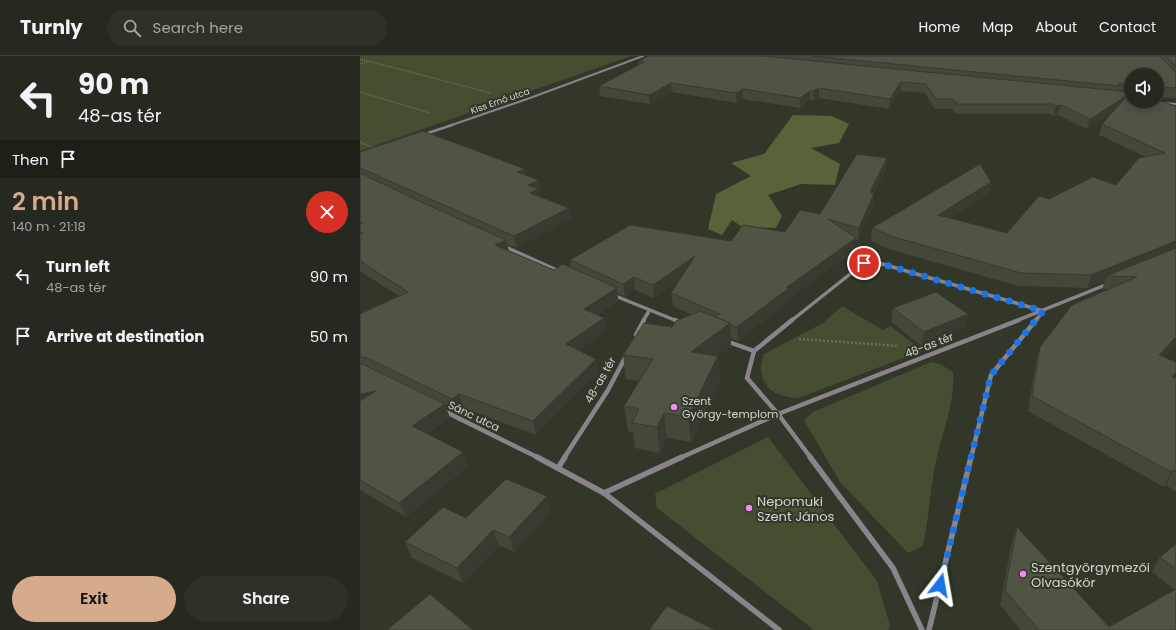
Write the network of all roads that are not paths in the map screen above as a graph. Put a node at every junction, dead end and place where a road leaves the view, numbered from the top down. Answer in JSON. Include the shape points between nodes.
{"nodes":[{"id":1,"x":643,"y":56,"type":"edge"},
{"id":2,"x":1164,"y":103,"type":"edge"},
{"id":3,"x":1176,"y":104,"type":"edge"},
{"id":4,"x":423,"y":135,"type":"edge"},
{"id":5,"x":501,"y":245,"type":"edge"},
{"id":6,"x":564,"y":273,"type":"edge"},
{"id":7,"x":1113,"y":282,"type":"edge"},
{"id":8,"x":607,"y":292,"type":"edge"},
{"id":9,"x":649,"y":311,"type":"junction"},
{"id":10,"x":1043,"y":311,"type":"junction"},
{"id":11,"x":684,"y":324,"type":"edge"},
{"id":12,"x":635,"y":337,"type":"edge"},
{"id":13,"x":719,"y":338,"type":"edge"},
{"id":14,"x":628,"y":350,"type":"edge"},
{"id":15,"x":754,"y":351,"type":"junction"},
{"id":16,"x":439,"y":409,"type":"edge"},
{"id":17,"x":778,"y":414,"type":"junction"},
{"id":18,"x":558,"y":468,"type":"junction"},
{"id":19,"x":604,"y":493,"type":"junction"},
{"id":20,"x":779,"y":630,"type":"edge"},
{"id":21,"x":922,"y":630,"type":"edge"},
{"id":22,"x":929,"y":630,"type":"edge"}],
"edges":[{"from":1,"to":4,"type":"street","name":"Kiss Ernő utca"},
{"from":2,"to":3,"type":"street"},
{"from":5,"to":6,"type":"street"},
{"from":7,"to":10,"type":"street","name":"48-as tér"},
{"from":8,"to":9,"type":"street"},
{"from":9,"to":11,"type":"street"},
{"from":9,"to":12,"type":"street"},
{"from":10,"to":15,"type":"street","via":[[872,261],[864,263]]},
{"from":10,"to":17,"type":"street","name":"48-as tér"},
{"from":10,"to":22,"type":"street","via":[[991,375]]},
{"from":13,"to":15,"type":"street"},
{"from":14,"to":18,"type":"street","name":"48-as tér","via":[[608,390]]},
{"from":15,"to":17,"type":"street","via":[[747,378]]},
{"from":16,"to":18,"type":"street","name":"Sánc utca"},
{"from":17,"to":19,"type":"street","name":"48-as tér"},
{"from":17,"to":21,"type":"street","via":[[893,568]]},
{"from":18,"to":19,"type":"street"},
{"from":19,"to":20,"type":"street"}]}
